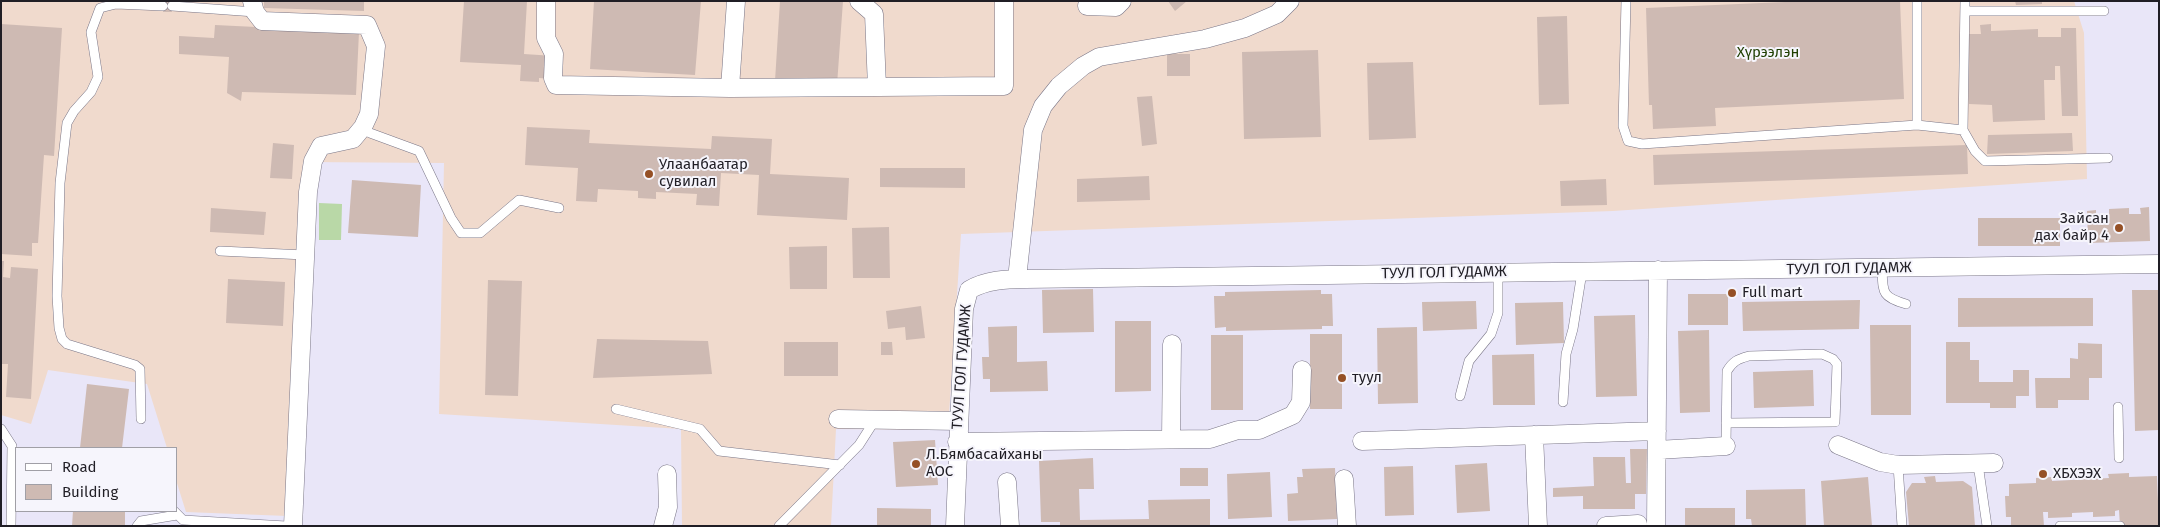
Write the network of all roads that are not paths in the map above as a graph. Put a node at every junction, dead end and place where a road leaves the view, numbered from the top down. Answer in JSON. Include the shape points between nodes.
{"nodes":[{"id":1,"x":546,"y":1,"type":"edge"},
{"id":2,"x":736,"y":1,"type":"edge"},
{"id":3,"x":859,"y":1,"type":"edge"},
{"id":4,"x":1004,"y":1,"type":"edge"},
{"id":5,"x":1122,"y":1,"type":"edge"},
{"id":6,"x":1290,"y":1,"type":"edge"},
{"id":7,"x":1626,"y":1,"type":"edge"},
{"id":8,"x":1917,"y":1,"type":"edge"},
{"id":9,"x":1965,"y":1,"type":"edge"},
{"id":10,"x":1087,"y":6,"type":"dead end"},
{"id":11,"x":254,"y":7,"type":"edge"},
{"id":12,"x":1965,"y":11,"type":"junction"},
{"id":13,"x":2104,"y":11,"type":"dead end"},
{"id":14,"x":877,"y":87,"type":"junction"},
{"id":15,"x":730,"y":88,"type":"junction"},
{"id":16,"x":1917,"y":125,"type":"junction"},
{"id":17,"x":363,"y":127,"type":"junction"},
{"id":18,"x":1963,"y":130,"type":"junction"},
{"id":19,"x":2108,"y":158,"type":"dead end"},
{"id":20,"x":559,"y":208,"type":"dead end"},
{"id":21,"x":220,"y":251,"type":"dead end"},
{"id":22,"x":305,"y":254,"type":"junction"},
{"id":23,"x":2159,"y":264,"type":"edge"},
{"id":24,"x":1882,"y":268,"type":"junction"},
{"id":25,"x":1658,"y":270,"type":"junction"},
{"id":26,"x":1582,"y":272,"type":"junction"},
{"id":27,"x":1498,"y":273,"type":"junction"},
{"id":28,"x":1017,"y":279,"type":"junction"},
{"id":29,"x":1906,"y":304,"type":"dead end"},
{"id":30,"x":1172,"y":344,"type":"dead end"},
{"id":31,"x":1302,"y":370,"type":"dead end"},
{"id":32,"x":1460,"y":396,"type":"dead end"},
{"id":33,"x":1563,"y":402,"type":"dead end"},
{"id":34,"x":2118,"y":407,"type":"dead end"},
{"id":35,"x":616,"y":409,"type":"dead end"},
{"id":36,"x":141,"y":419,"type":"dead end"},
{"id":37,"x":838,"y":419,"type":"dead end"},
{"id":38,"x":875,"y":419,"type":"junction"},
{"id":39,"x":959,"y":421,"type":"junction"},
{"id":40,"x":1726,"y":423,"type":"junction"},
{"id":41,"x":1,"y":429,"type":"edge"},
{"id":42,"x":1657,"y":431,"type":"junction"},
{"id":43,"x":1534,"y":435,"type":"junction"},
{"id":44,"x":1171,"y":439,"type":"junction"},
{"id":45,"x":1362,"y":441,"type":"dead end"},
{"id":46,"x":957,"y":442,"type":"junction"},
{"id":47,"x":1838,"y":444,"type":"dead end"},
{"id":48,"x":1726,"y":446,"type":"joint"},
{"id":49,"x":1657,"y":450,"type":"junction"},
{"id":50,"x":2119,"y":458,"type":"dead end"},
{"id":51,"x":1986,"y":463,"type":"joint"},
{"id":52,"x":840,"y":464,"type":"junction"},
{"id":53,"x":1898,"y":465,"type":"junction"},
{"id":54,"x":667,"y":474,"type":"dead end"},
{"id":55,"x":1344,"y":479,"type":"dead end"},
{"id":56,"x":1007,"y":482,"type":"dead end"},
{"id":57,"x":175,"y":513,"type":"edge"},
{"id":58,"x":1638,"y":524,"type":"dead end"},
{"id":59,"x":11,"y":526,"type":"edge"},
{"id":60,"x":137,"y":526,"type":"edge"},
{"id":61,"x":286,"y":526,"type":"edge"},
{"id":62,"x":293,"y":526,"type":"edge"},
{"id":63,"x":663,"y":526,"type":"edge"},
{"id":64,"x":779,"y":526,"type":"edge"},
{"id":65,"x":955,"y":526,"type":"edge"},
{"id":66,"x":1010,"y":526,"type":"edge"},
{"id":67,"x":1347,"y":526,"type":"edge"},
{"id":68,"x":1538,"y":526,"type":"edge"},
{"id":69,"x":1606,"y":526,"type":"edge"},
{"id":70,"x":1656,"y":526,"type":"edge"},
{"id":71,"x":1902,"y":526,"type":"edge"},
{"id":72,"x":1987,"y":526,"type":"edge"},
{"id":73,"x":2060,"y":526,"type":"edge"},
{"id":74,"x":2120,"y":526,"type":"edge"}],
"edges":[{"from":1,"to":15,"type":"street","via":[[546,38],[554,54],[553,78],[556,85]]},
{"from":2,"to":15,"type":"street"},
{"from":3,"to":14,"type":"street","via":[[874,14]]},
{"from":4,"to":14,"type":"street","via":[[1004,86]]},
{"from":5,"to":10,"type":"street","via":[[1116,7]]},
{"from":6,"to":28,"type":"street","via":[[1277,14],[1245,28],[1205,39],[1099,57],[1059,86],[1043,106],[1033,130]]},
{"from":7,"to":16,"type":"lane","via":[[1623,126],[1628,141],[1642,144]]},
{"from":8,"to":16,"type":"lane"},
{"from":9,"to":12,"type":"lane"},
{"from":11,"to":17,"type":"street","via":[[262,21],[367,25],[376,46],[369,114]]},
{"from":11,"to":36,"type":"lane","via":[[116,4],[100,8],[92,32],[98,77],[68,123],[60,184],[59,328],[67,344],[135,364],[140,369]]},
{"from":12,"to":13,"type":"lane"},
{"from":12,"to":18,"type":"lane"},
{"from":14,"to":15,"type":"street"},
{"from":16,"to":18,"type":"lane"},
{"from":17,"to":20,"type":"lane","via":[[370,133],[419,151],[461,233],[480,233],[519,200]]},
{"from":17,"to":22,"type":"street","via":[[353,139],[321,146],[313,161]]},
{"from":18,"to":19,"type":"lane","via":[[1985,161]]},
{"from":21,"to":22,"type":"lane"},
{"from":22,"to":62,"type":"street"},
{"from":23,"to":24,"type":"street","name":"ТУУЛ ГОЛ ГУДАМЖ"},
{"from":24,"to":25,"type":"street","name":"ТУУЛ ГОЛ ГУДАМЖ"},
{"from":24,"to":29,"type":"lane","via":[[1883,290],[1888,298]]},
{"from":25,"to":26,"type":"street","name":"ТУУЛ ГОЛ ГУДАМЖ"},
{"from":25,"to":42,"type":"street"},
{"from":26,"to":27,"type":"street","name":"ТУУЛ ГОЛ ГУДАМЖ"},
{"from":26,"to":33,"type":"lane","via":[[1566,354]]},
{"from":27,"to":28,"type":"street","name":"ТУУЛ ГОЛ ГУДАМЖ"},
{"from":27,"to":32,"type":"lane","via":[[1498,313],[1491,334],[1469,361]]},
{"from":28,"to":39,"type":"street","name":"ТУУЛ ГОЛ ГУДАМЖ","via":[[979,284],[968,290],[964,309]]},
{"from":30,"to":44,"type":"street"},
{"from":31,"to":44,"type":"street","via":[[1301,402],[1294,415],[1259,430],[1238,430],[1210,439]]},
{"from":34,"to":50,"type":"lane"},
{"from":35,"to":52,"type":"lane","via":[[700,429],[719,451]]},
{"from":37,"to":38,"type":"street"},
{"from":38,"to":39,"type":"street"},
{"from":38,"to":52,"type":"lane","via":[[859,445]]},
{"from":39,"to":46,"type":"street","name":"ТУУЛ ГОЛ ГУДАМЖ"},
{"from":40,"to":40,"type":"lane","via":[[1835,422],[1838,364],[1822,354],[1738,359],[1728,371]]},
{"from":40,"to":48,"type":"lane"},
{"from":41,"to":59,"type":"lane","via":[[12,446]]},
{"from":42,"to":43,"type":"street"},
{"from":42,"to":49,"type":"street"},
{"from":43,"to":45,"type":"street"},
{"from":43,"to":68,"type":"street"},
{"from":44,"to":46,"type":"street"},
{"from":46,"to":65,"type":"street","name":"ТУУЛ ГОЛ ГУДАМЖ"},
{"from":47,"to":53,"type":"street","via":[[1880,462]]},
{"from":48,"to":49,"type":"street"},
{"from":49,"to":70,"type":"street"},
{"from":51,"to":53,"type":"street"},
{"from":51,"to":72,"type":"lane"},
{"from":52,"to":64,"type":"lane"},
{"from":53,"to":71,"type":"lane"},
{"from":54,"to":63,"type":"street","via":[[668,507]]},
{"from":55,"to":67,"type":"street"},
{"from":56,"to":66,"type":"street"},
{"from":57,"to":60,"type":"lane","via":[[141,521]]},
{"from":57,"to":61,"type":"lane","via":[[183,520]]},
{"from":58,"to":69,"type":"street"},
{"from":73,"to":74,"type":"lane"}]}
